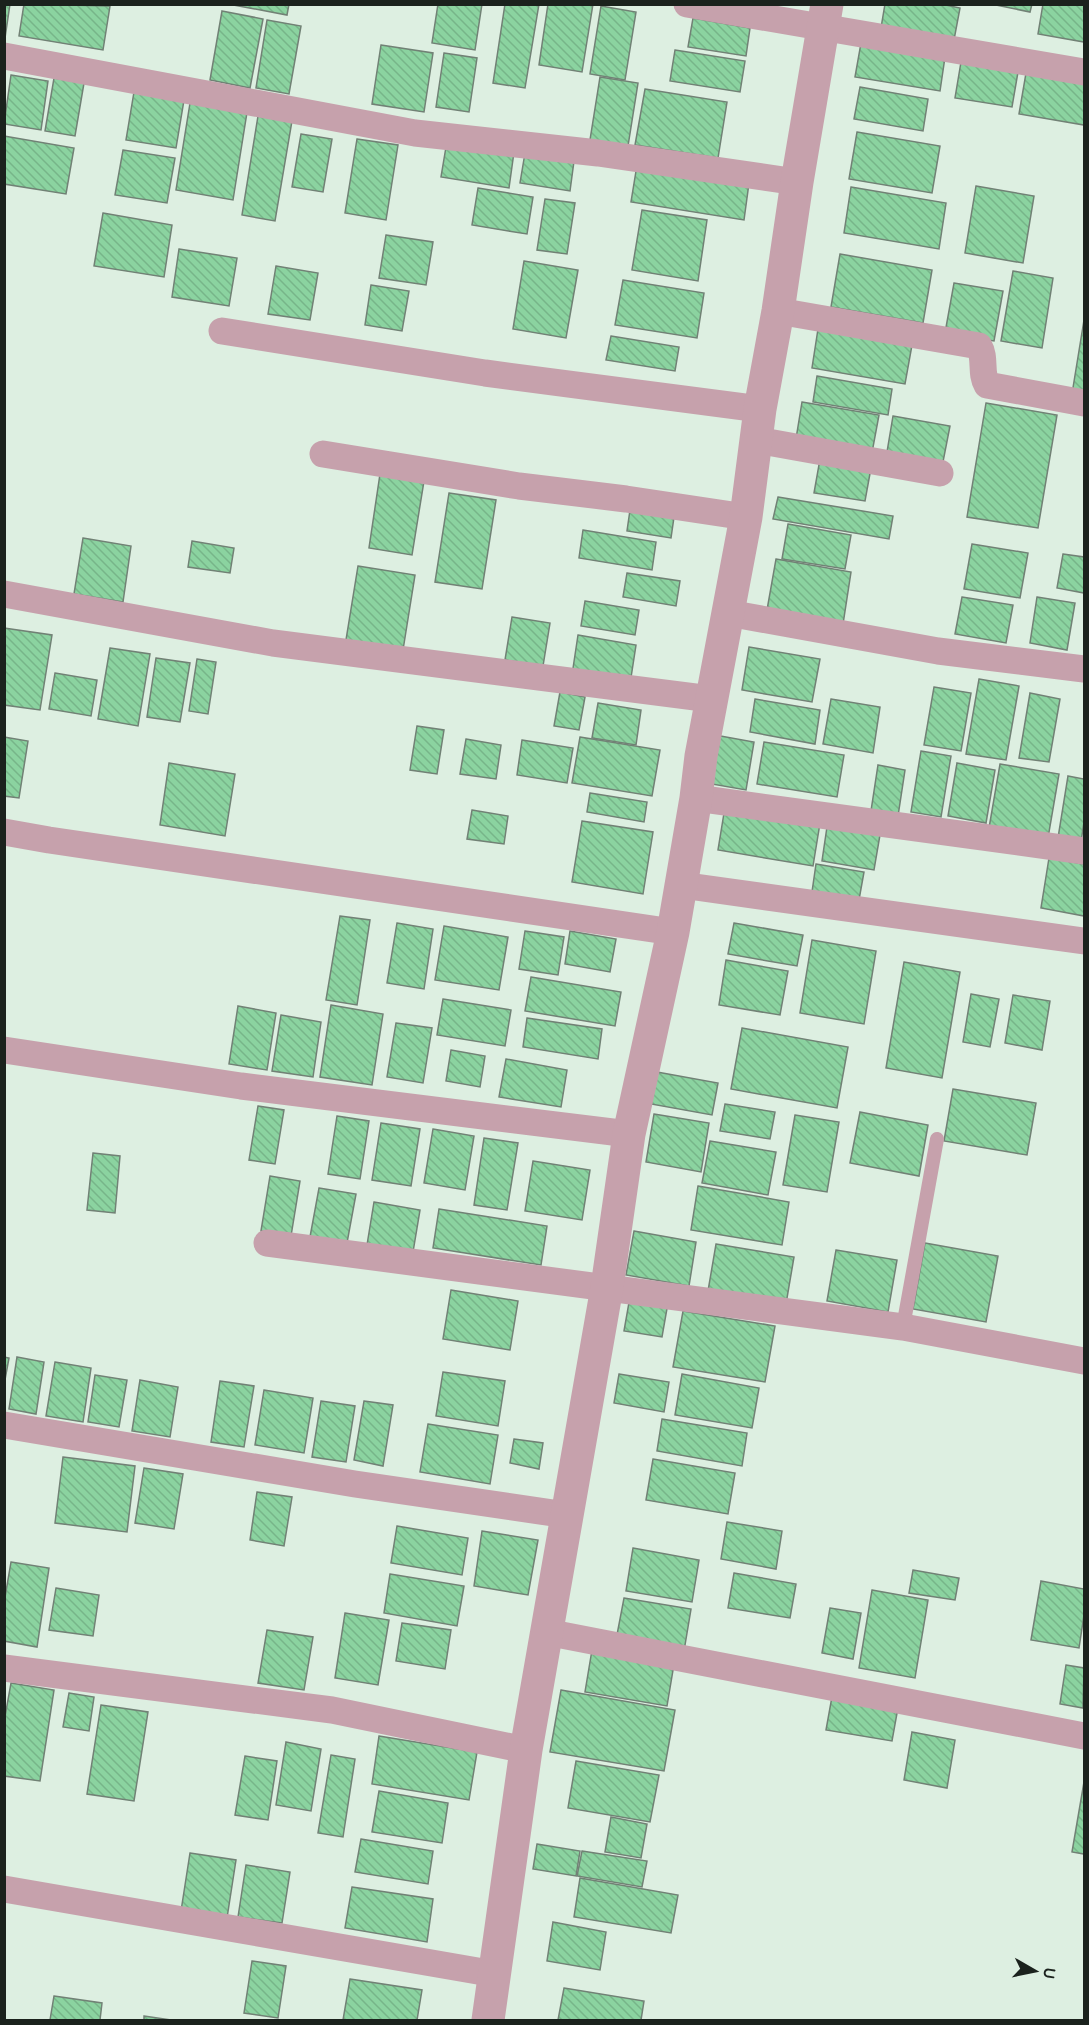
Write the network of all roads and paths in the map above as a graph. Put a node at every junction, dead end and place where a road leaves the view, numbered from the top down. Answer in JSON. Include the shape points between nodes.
{"nodes":[{"id":1,"x":687,"y":4,"type":"edge"},
{"id":2,"x":826,"y":16,"type":"edge"},
{"id":3,"x":4,"y":56,"type":"edge"},
{"id":4,"x":1084,"y":72,"type":"edge"},
{"id":5,"x":797,"y":182,"type":"junction"},
{"id":6,"x":778,"y":311,"type":"junction"},
{"id":7,"x":222,"y":331,"type":"dead end"},
{"id":8,"x":1084,"y":403,"type":"edge"},
{"id":9,"x":758,"y":425,"type":"junction"},
{"id":10,"x":322,"y":454,"type":"dead end"},
{"id":11,"x":940,"y":473,"type":"dead end"},
{"id":12,"x":746,"y":517,"type":"junction"},
{"id":13,"x":4,"y":594,"type":"edge"},
{"id":14,"x":728,"y":613,"type":"junction"},
{"id":15,"x":1084,"y":669,"type":"edge"},
{"id":16,"x":711,"y":699,"type":"junction"},
{"id":17,"x":696,"y":798,"type":"junction"},
{"id":18,"x":4,"y":832,"type":"edge"},
{"id":19,"x":1084,"y":851,"type":"edge"},
{"id":20,"x":681,"y":885,"type":"junction"},
{"id":21,"x":673,"y":932,"type":"junction"},
{"id":22,"x":1084,"y":941,"type":"edge"},
{"id":23,"x":4,"y":1050,"type":"edge"},
{"id":24,"x":629,"y":1134,"type":"junction"},
{"id":25,"x":937,"y":1139,"type":"dead end"},
{"id":26,"x":267,"y":1243,"type":"dead end"},
{"id":27,"x":607,"y":1287,"type":"junction"},
{"id":28,"x":903,"y":1327,"type":"junction"},
{"id":29,"x":1084,"y":1361,"type":"edge"},
{"id":30,"x":4,"y":1425,"type":"edge"},
{"id":31,"x":567,"y":1515,"type":"junction"},
{"id":32,"x":546,"y":1632,"type":"junction"},
{"id":33,"x":4,"y":1668,"type":"edge"},
{"id":34,"x":1084,"y":1736,"type":"edge"},
{"id":35,"x":526,"y":1750,"type":"junction"},
{"id":36,"x":4,"y":1889,"type":"edge"},
{"id":37,"x":495,"y":1974,"type":"junction"},
{"id":38,"x":488,"y":2020,"type":"edge"}],
"edges":[{"from":1,"to":2,"type":"street"},
{"from":2,"to":4,"type":"street"},
{"from":2,"to":5,"type":"street"},
{"from":3,"to":5,"type":"street","via":[[415,133],[598,153]]},
{"from":5,"to":6,"type":"street"},
{"from":6,"to":8,"type":"street","via":[[979,346],[987,385]]},
{"from":6,"to":9,"type":"street"},
{"from":7,"to":9,"type":"street","via":[[484,373]]},
{"from":9,"to":11,"type":"street"},
{"from":9,"to":12,"type":"street"},
{"from":10,"to":12,"type":"street"},
{"from":12,"to":14,"type":"street"},
{"from":13,"to":16,"type":"street","via":[[273,643]]},
{"from":14,"to":15,"type":"street","via":[[938,651]]},
{"from":14,"to":16,"type":"street"},
{"from":16,"to":17,"type":"street"},
{"from":17,"to":19,"type":"street"},
{"from":17,"to":20,"type":"street"},
{"from":18,"to":21,"type":"street"},
{"from":20,"to":21,"type":"street"},
{"from":20,"to":22,"type":"street"},
{"from":21,"to":24,"type":"street"},
{"from":23,"to":24,"type":"street","via":[[241,1086]]},
{"from":24,"to":27,"type":"street"},
{"from":25,"to":28,"type":"lane"},
{"from":26,"to":27,"type":"street"},
{"from":27,"to":28,"type":"street"},
{"from":27,"to":31,"type":"street"},
{"from":28,"to":29,"type":"street"},
{"from":30,"to":31,"type":"street"},
{"from":31,"to":32,"type":"street"},
{"from":32,"to":34,"type":"street"},
{"from":32,"to":35,"type":"street"},
{"from":33,"to":35,"type":"street","via":[[332,1710]]},
{"from":35,"to":37,"type":"street"},
{"from":36,"to":37,"type":"street"},
{"from":37,"to":38,"type":"street"}]}
